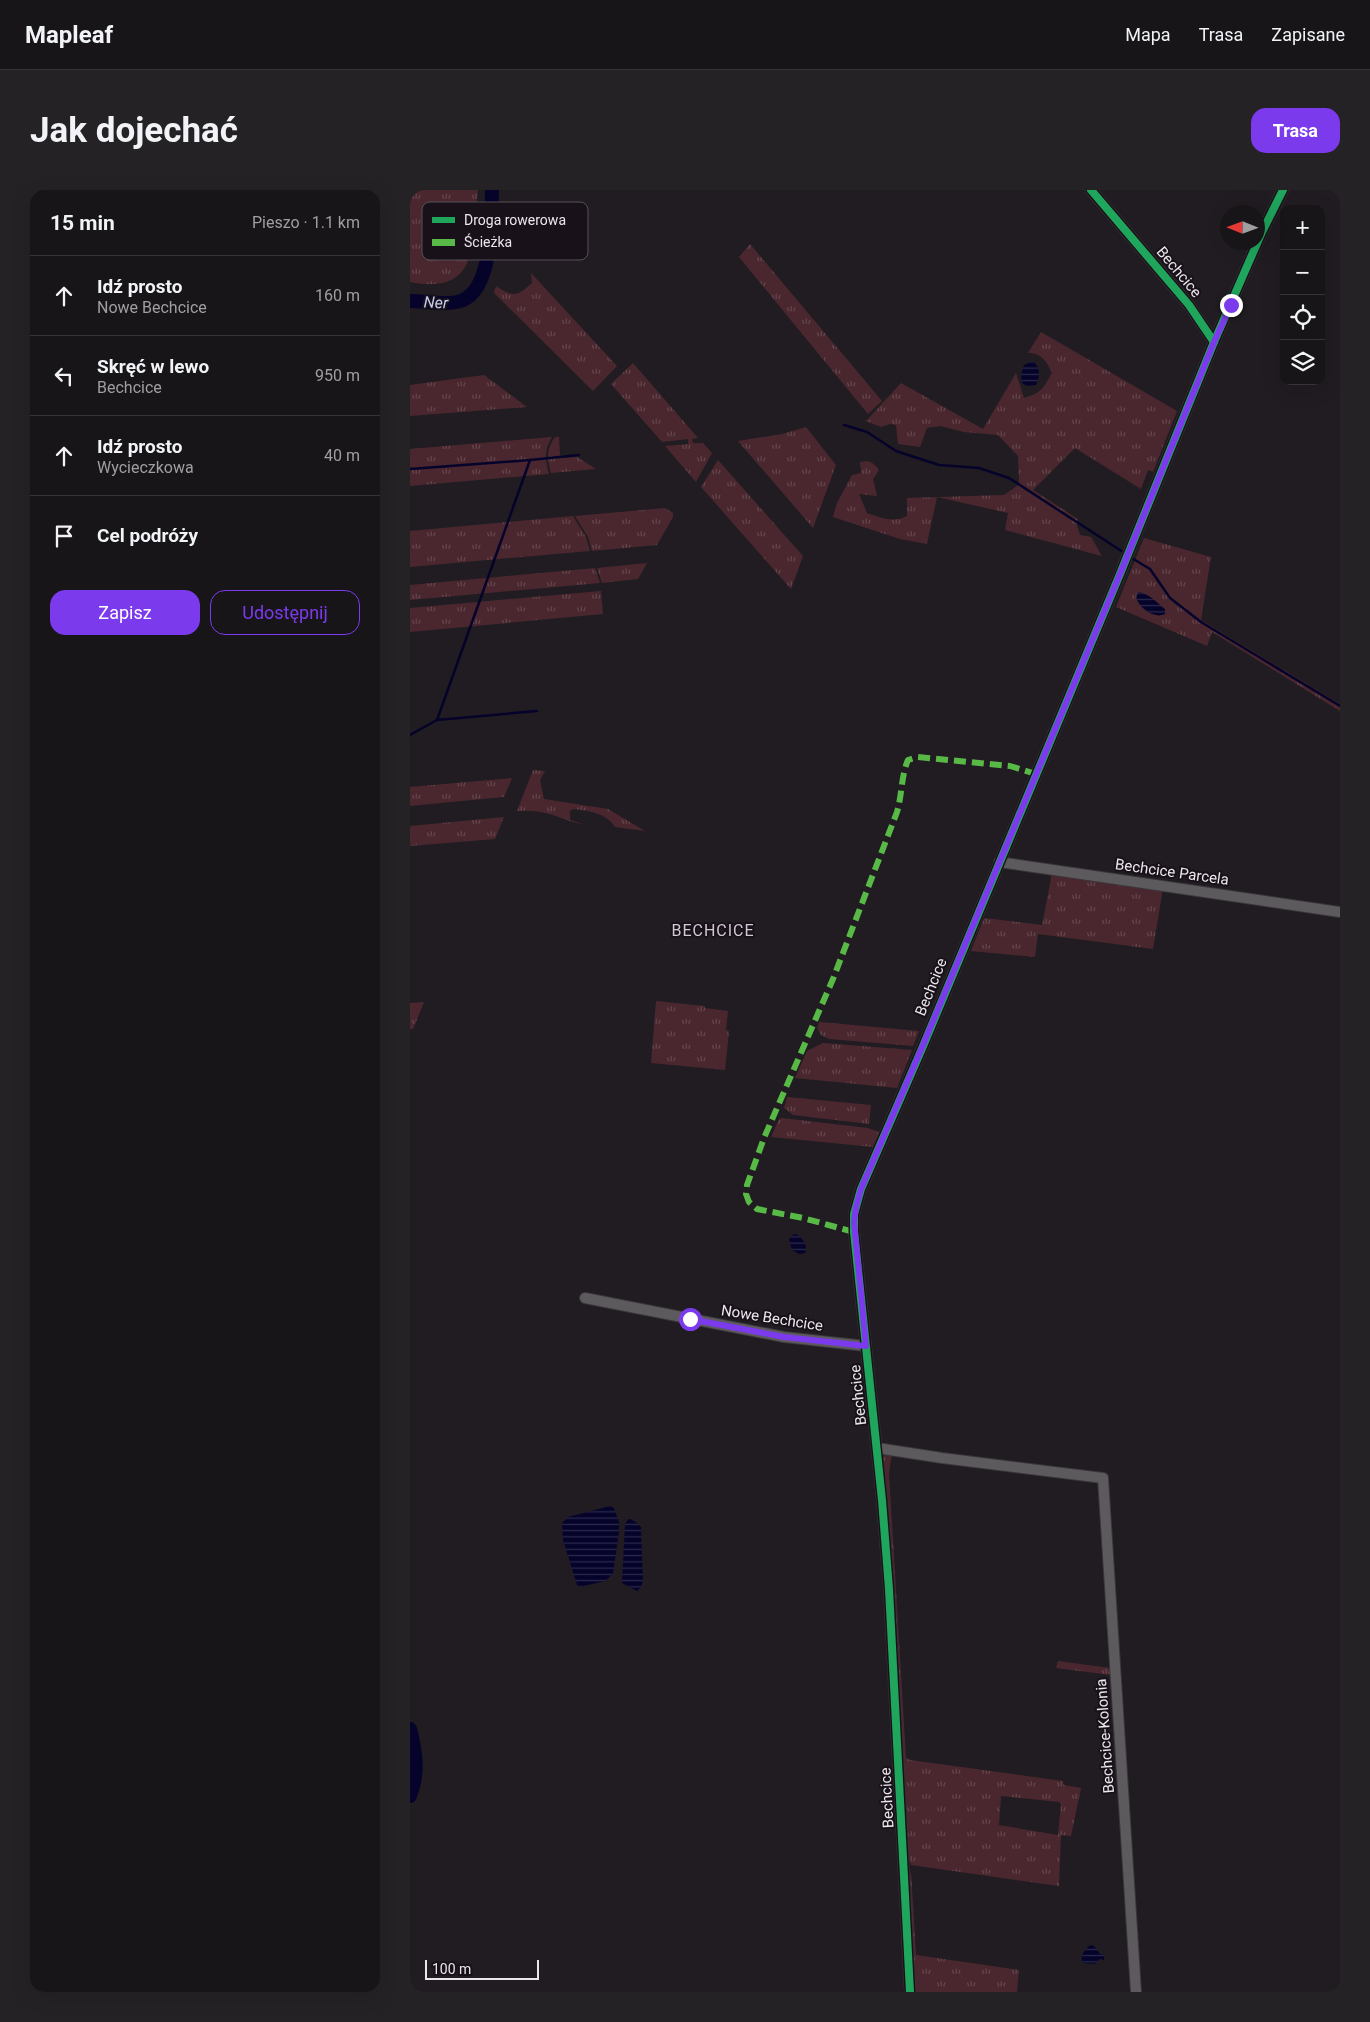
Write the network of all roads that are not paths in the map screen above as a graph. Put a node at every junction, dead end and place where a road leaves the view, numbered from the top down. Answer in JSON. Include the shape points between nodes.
{"nodes":[{"id":1,"x":1090,"y":190,"type":"edge"},
{"id":2,"x":1283,"y":190,"type":"edge"},
{"id":3,"x":1214,"y":342,"type":"junction"},
{"id":4,"x":999,"y":862,"type":"junction"},
{"id":5,"x":1340,"y":912,"type":"edge"},
{"id":6,"x":585,"y":1298,"type":"dead end"},
{"id":7,"x":866,"y":1346,"type":"junction"},
{"id":8,"x":877,"y":1448,"type":"junction"},
{"id":9,"x":910,"y":1992,"type":"edge"},
{"id":10,"x":1136,"y":1992,"type":"edge"}],
"edges":[{"from":1,"to":3,"type":"street","name":"Bechcice","via":[[1189,305]]},
{"from":2,"to":3,"type":"street"},
{"from":3,"to":4,"type":"street","name":"Bechcice"},
{"from":4,"to":5,"type":"street","name":"Bechcice Parcela"},
{"from":4,"to":7,"type":"street","name":"Bechcice","via":[[858,1199],[854,1232]]},
{"from":6,"to":7,"type":"street","name":"Nowe Bechcice","via":[[784,1337]]},
{"from":7,"to":8,"type":"street","name":"Bechcice"},
{"from":8,"to":9,"type":"street","name":"Bechcice","via":[[895,1680]]},
{"from":8,"to":10,"type":"street","name":"Bechcice-Kolonia","via":[[1103,1478]]}]}
